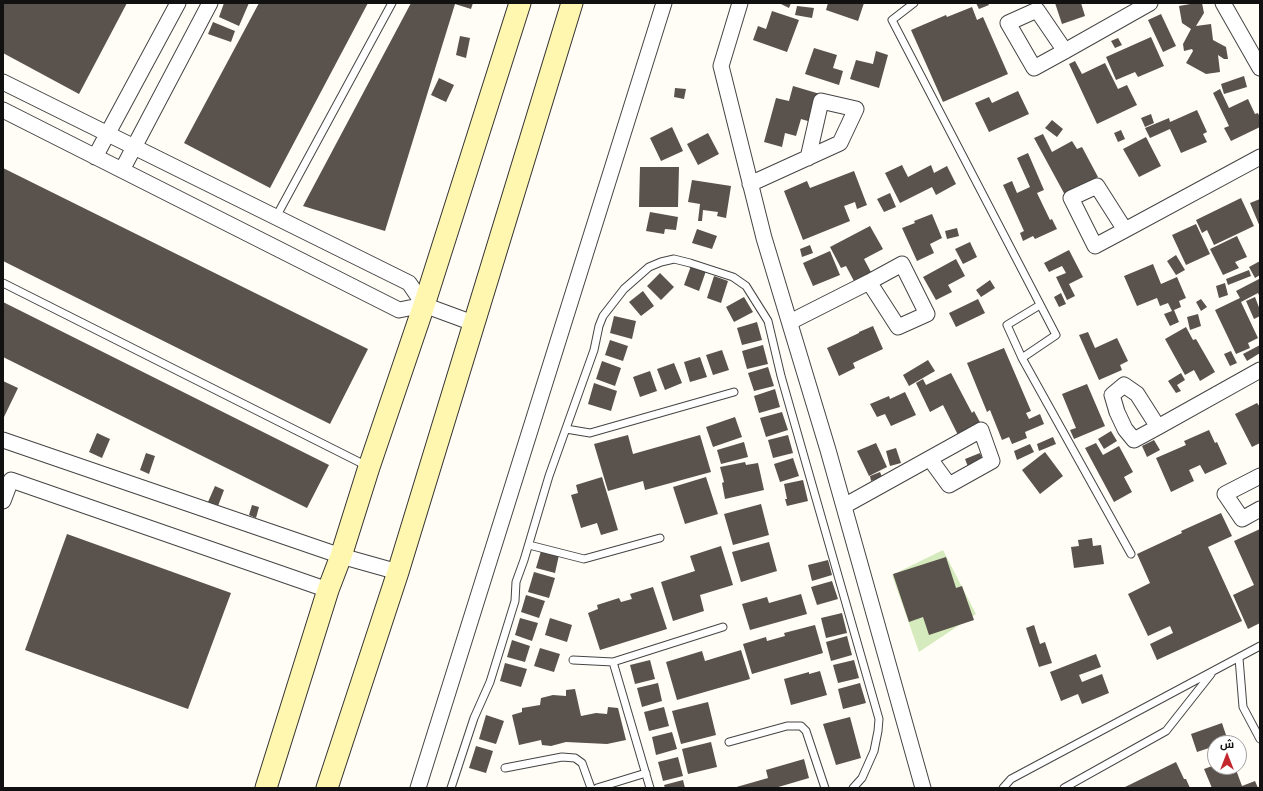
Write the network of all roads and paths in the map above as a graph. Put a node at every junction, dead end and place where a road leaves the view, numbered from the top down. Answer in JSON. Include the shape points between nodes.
{"nodes":[{"id":1,"x":178,"y":3,"type":"edge"},
{"id":2,"x":210,"y":3,"type":"edge"},
{"id":3,"x":392,"y":3,"type":"edge"},
{"id":4,"x":520,"y":3,"type":"edge"},
{"id":5,"x":572,"y":3,"type":"edge"},
{"id":6,"x":664,"y":3,"type":"edge"},
{"id":7,"x":740,"y":3,"type":"edge"},
{"id":8,"x":914,"y":3,"type":"edge"},
{"id":9,"x":1150,"y":3,"type":"edge"},
{"id":10,"x":1223,"y":3,"type":"edge"},
{"id":11,"x":1065,"y":51,"type":"dead end"},
{"id":12,"x":1260,"y":68,"type":"edge"},
{"id":13,"x":3,"y":82,"type":"edge"},
{"id":14,"x":3,"y":110,"type":"edge"},
{"id":15,"x":108,"y":134,"type":"junction"},
{"id":16,"x":134,"y":147,"type":"junction"},
{"id":17,"x":96,"y":156,"type":"junction"},
{"id":18,"x":808,"y":158,"type":"dead end"},
{"id":19,"x":1260,"y":158,"type":"edge"},
{"id":20,"x":122,"y":170,"type":"junction"},
{"id":21,"x":750,"y":184,"type":"junction"},
{"id":22,"x":276,"y":217,"type":"junction"},
{"id":23,"x":1125,"y":230,"type":"dead end"},
{"id":24,"x":869,"y":282,"type":"dead end"},
{"id":25,"x":3,"y":283,"type":"edge"},
{"id":26,"x":424,"y":305,"type":"junction"},
{"id":27,"x":1040,"y":305,"type":"junction"},
{"id":28,"x":790,"y":322,"type":"junction"},
{"id":29,"x":473,"y":323,"type":"junction"},
{"id":30,"x":1022,"y":358,"type":"junction"},
{"id":31,"x":1260,"y":370,"type":"edge"},
{"id":32,"x":734,"y":392,"type":"dead end"},
{"id":33,"x":1158,"y":427,"type":"dead end"},
{"id":34,"x":566,"y":429,"type":"junction"},
{"id":35,"x":3,"y":440,"type":"edge"},
{"id":36,"x":930,"y":459,"type":"dead end"},
{"id":37,"x":369,"y":467,"type":"junction"},
{"id":38,"x":1260,"y":476,"type":"edge"},
{"id":39,"x":7,"y":479,"type":"edge"},
{"id":40,"x":3,"y":501,"type":"edge"},
{"id":41,"x":844,"y":506,"type":"junction"},
{"id":42,"x":1260,"y":509,"type":"edge"},
{"id":43,"x":660,"y":538,"type":"dead end"},
{"id":44,"x":529,"y":545,"type":"junction"},
{"id":45,"x":1131,"y":554,"type":"dead end"},
{"id":46,"x":341,"y":556,"type":"junction"},
{"id":47,"x":398,"y":572,"type":"junction"},
{"id":48,"x":328,"y":590,"type":"junction"},
{"id":49,"x":724,"y":627,"type":"dead end"},
{"id":50,"x":1260,"y":646,"type":"edge"},
{"id":51,"x":1238,"y":658,"type":"junction"},
{"id":52,"x":573,"y":660,"type":"dead end"},
{"id":53,"x":613,"y":662,"type":"junction"},
{"id":54,"x":1213,"y":672,"type":"junction"},
{"id":55,"x":1260,"y":739,"type":"edge"},
{"id":56,"x":729,"y":742,"type":"dead end"},
{"id":57,"x":506,"y":768,"type":"dead end"},
{"id":58,"x":646,"y":773,"type":"junction"},
{"id":59,"x":266,"y":788,"type":"edge"},
{"id":60,"x":327,"y":788,"type":"edge"},
{"id":61,"x":418,"y":788,"type":"edge"},
{"id":62,"x":451,"y":788,"type":"edge"},
{"id":63,"x":591,"y":788,"type":"edge"},
{"id":64,"x":596,"y":788,"type":"edge"},
{"id":65,"x":650,"y":788,"type":"edge"},
{"id":66,"x":825,"y":788,"type":"edge"},
{"id":67,"x":854,"y":788,"type":"edge"},
{"id":68,"x":923,"y":788,"type":"edge"},
{"id":69,"x":1003,"y":788,"type":"edge"},
{"id":70,"x":1064,"y":788,"type":"edge"}],
"edges":[{"from":1,"to":15,"type":"street"},
{"from":2,"to":16,"type":"street"},
{"from":3,"to":22,"type":"lane"},
{"from":4,"to":26,"type":"main road"},
{"from":5,"to":29,"type":"main road"},
{"from":6,"to":61,"type":"street"},
{"from":7,"to":21,"type":"street","via":[[721,66]]},
{"from":8,"to":27,"type":"lane","via":[[892,20]]},
{"from":9,"to":11,"type":"street"},
{"from":10,"to":12,"type":"street"},
{"from":13,"to":15,"type":"street"},
{"from":14,"to":17,"type":"street"},
{"from":15,"to":16,"type":"street"},
{"from":15,"to":17,"type":"street"},
{"from":16,"to":20,"type":"street"},
{"from":16,"to":22,"type":"street"},
{"from":17,"to":20,"type":"street"},
{"from":18,"to":21,"type":"street"},
{"from":19,"to":23,"type":"street"},
{"from":20,"to":26,"type":"street","via":[[399,310]]},
{"from":21,"to":28,"type":"street"},
{"from":22,"to":26,"type":"street","via":[[409,284]]},
{"from":24,"to":28,"type":"street"},
{"from":25,"to":37,"type":"lane"},
{"from":26,"to":29,"type":"street"},
{"from":26,"to":37,"type":"main road"},
{"from":27,"to":30,"type":"lane","via":[[1008,325]]},
{"from":27,"to":30,"type":"lane","via":[[1056,335]]},
{"from":28,"to":41,"type":"street"},
{"from":29,"to":47,"type":"main road"},
{"from":30,"to":45,"type":"lane"},
{"from":31,"to":33,"type":"street"},
{"from":32,"to":34,"type":"lane","via":[[590,433]]},
{"from":34,"to":44,"type":"lane"},
{"from":34,"to":67,"type":"lane","via":[[594,350],[603,316],[624,289],[649,267],[674,259],[733,277],[746,286],[768,321],[781,376],[879,719],[874,751],[862,778]]},
{"from":35,"to":46,"type":"street"},
{"from":36,"to":41,"type":"street"},
{"from":37,"to":46,"type":"main road"},
{"from":38,"to":42,"type":"street","via":[[1225,494],[1242,519]]},
{"from":39,"to":40,"type":"street"},
{"from":39,"to":48,"type":"street"},
{"from":41,"to":68,"type":"street"},
{"from":43,"to":44,"type":"lane","via":[[584,559]]},
{"from":44,"to":62,"type":"lane","via":[[516,582],[515,600],[490,682],[474,718]]},
{"from":46,"to":47,"type":"street"},
{"from":46,"to":48,"type":"main road"},
{"from":47,"to":60,"type":"main road"},
{"from":48,"to":59,"type":"main road"},
{"from":49,"to":53,"type":"lane"},
{"from":50,"to":51,"type":"lane"},
{"from":51,"to":54,"type":"lane"},
{"from":51,"to":55,"type":"lane","via":[[1243,707]]},
{"from":52,"to":53,"type":"lane"},
{"from":53,"to":58,"type":"lane"},
{"from":54,"to":69,"type":"lane","via":[[1010,778]]},
{"from":54,"to":70,"type":"lane","via":[[1166,731]]},
{"from":56,"to":66,"type":"lane","via":[[787,726],[801,726],[806,731]]},
{"from":57,"to":63,"type":"lane","via":[[562,757],[575,758],[582,763]]},
{"from":58,"to":64,"type":"lane"},
{"from":58,"to":65,"type":"lane"}]}
